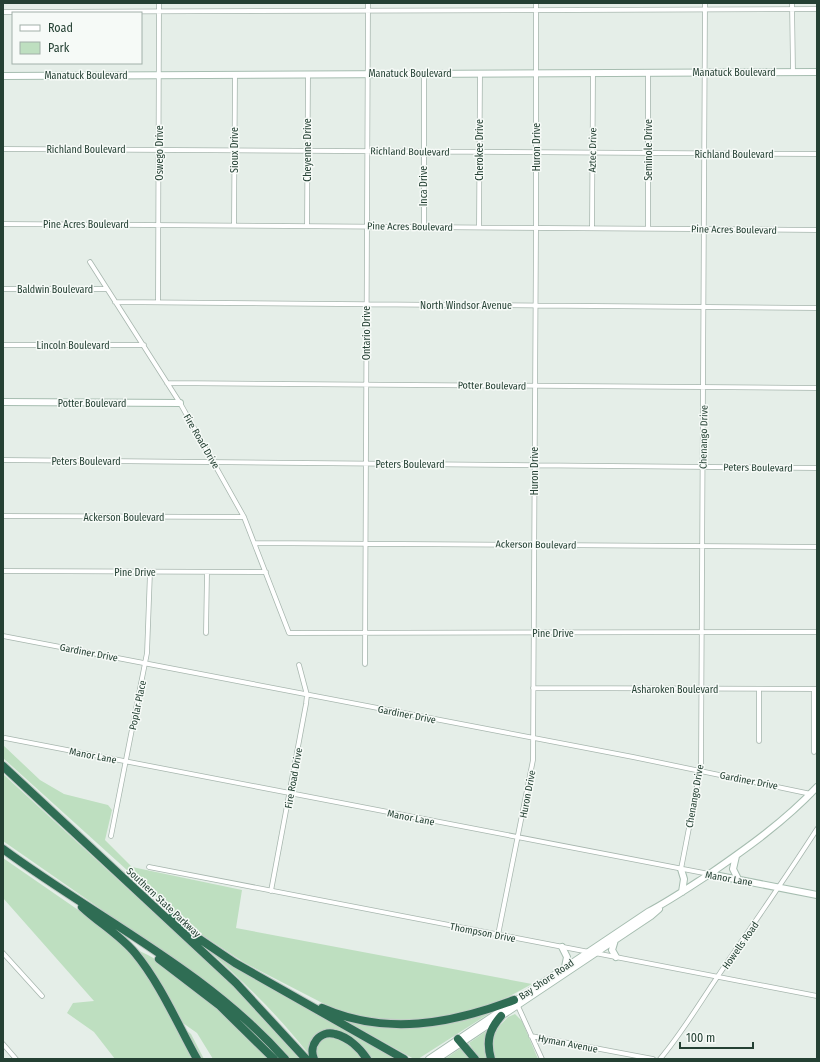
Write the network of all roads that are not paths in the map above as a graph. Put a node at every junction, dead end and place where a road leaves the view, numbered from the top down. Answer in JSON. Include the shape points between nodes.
{"nodes":[{"id":1,"x":159,"y":3,"type":"edge"},
{"id":2,"x":368,"y":3,"type":"edge"},
{"id":3,"x":536,"y":3,"type":"edge"},
{"id":4,"x":705,"y":3,"type":"edge"},
{"id":5,"x":792,"y":3,"type":"edge"},
{"id":6,"x":817,"y":8,"type":"edge"},
{"id":7,"x":705,"y":9,"type":"junction"},
{"id":8,"x":792,"y":9,"type":"junction"},
{"id":9,"x":368,"y":10,"type":"junction"},
{"id":10,"x":536,"y":10,"type":"junction"},
{"id":11,"x":3,"y":12,"type":"edge"},
{"id":12,"x":159,"y":12,"type":"junction"},
{"id":13,"x":793,"y":72,"type":"junction"},
{"id":14,"x":817,"y":72,"type":"edge"},
{"id":15,"x":368,"y":73,"type":"junction"},
{"id":16,"x":424,"y":73,"type":"junction"},
{"id":17,"x":480,"y":73,"type":"junction"},
{"id":18,"x":536,"y":73,"type":"junction"},
{"id":19,"x":593,"y":73,"type":"junction"},
{"id":20,"x":648,"y":73,"type":"junction"},
{"id":21,"x":704,"y":73,"type":"junction"},
{"id":22,"x":235,"y":74,"type":"junction"},
{"id":23,"x":308,"y":74,"type":"junction"},
{"id":24,"x":159,"y":75,"type":"junction"},
{"id":25,"x":3,"y":76,"type":"edge"},
{"id":26,"x":3,"y":148,"type":"edge"},
{"id":27,"x":159,"y":149,"type":"junction"},
{"id":28,"x":234,"y":150,"type":"junction"},
{"id":29,"x":307,"y":150,"type":"junction"},
{"id":30,"x":367,"y":151,"type":"junction"},
{"id":31,"x":423,"y":152,"type":"junction"},
{"id":32,"x":479,"y":152,"type":"junction"},
{"id":33,"x":536,"y":152,"type":"junction"},
{"id":34,"x":592,"y":152,"type":"junction"},
{"id":35,"x":648,"y":153,"type":"junction"},
{"id":36,"x":704,"y":153,"type":"junction"},
{"id":37,"x":817,"y":154,"type":"edge"},
{"id":38,"x":3,"y":224,"type":"edge"},
{"id":39,"x":158,"y":224,"type":"junction"},
{"id":40,"x":234,"y":225,"type":"junction"},
{"id":41,"x":307,"y":226,"type":"junction"},
{"id":42,"x":366,"y":226,"type":"junction"},
{"id":43,"x":424,"y":227,"type":"junction"},
{"id":44,"x":479,"y":227,"type":"junction"},
{"id":45,"x":536,"y":228,"type":"junction"},
{"id":46,"x":592,"y":228,"type":"junction"},
{"id":47,"x":648,"y":228,"type":"junction"},
{"id":48,"x":704,"y":229,"type":"junction"},
{"id":49,"x":817,"y":230,"type":"edge"},
{"id":50,"x":90,"y":262,"type":"dead end"},
{"id":51,"x":3,"y":289,"type":"edge"},
{"id":52,"x":107,"y":289,"type":"junction"},
{"id":53,"x":115,"y":302,"type":"junction"},
{"id":54,"x":158,"y":302,"type":"junction"},
{"id":55,"x":366,"y":304,"type":"junction"},
{"id":56,"x":535,"y":305,"type":"junction"},
{"id":57,"x":703,"y":307,"type":"junction"},
{"id":58,"x":817,"y":308,"type":"edge"},
{"id":59,"x":3,"y":345,"type":"edge"},
{"id":60,"x":144,"y":346,"type":"junction"},
{"id":61,"x":167,"y":383,"type":"junction"},
{"id":62,"x":366,"y":384,"type":"junction"},
{"id":63,"x":535,"y":385,"type":"junction"},
{"id":64,"x":704,"y":386,"type":"junction"},
{"id":65,"x":817,"y":388,"type":"edge"},
{"id":66,"x":3,"y":402,"type":"edge"},
{"id":67,"x":180,"y":403,"type":"junction"},
{"id":68,"x":3,"y":460,"type":"edge"},
{"id":69,"x":213,"y":462,"type":"junction"},
{"id":70,"x":366,"y":463,"type":"junction"},
{"id":71,"x":534,"y":465,"type":"junction"},
{"id":72,"x":702,"y":466,"type":"junction"},
{"id":73,"x":817,"y":468,"type":"edge"},
{"id":74,"x":3,"y":516,"type":"edge"},
{"id":75,"x":244,"y":517,"type":"junction"},
{"id":76,"x":255,"y":543,"type":"junction"},
{"id":77,"x":366,"y":544,"type":"junction"},
{"id":78,"x":534,"y":544,"type":"junction"},
{"id":79,"x":702,"y":547,"type":"junction"},
{"id":80,"x":817,"y":547,"type":"edge"},
{"id":81,"x":3,"y":571,"type":"edge"},
{"id":82,"x":150,"y":572,"type":"junction"},
{"id":83,"x":207,"y":572,"type":"junction"},
{"id":84,"x":266,"y":572,"type":"junction"},
{"id":85,"x":702,"y":632,"type":"junction"},
{"id":86,"x":817,"y":632,"type":"edge"},
{"id":87,"x":206,"y":633,"type":"dead end"},
{"id":88,"x":289,"y":633,"type":"joint"},
{"id":89,"x":533,"y":633,"type":"junction"},
{"id":90,"x":366,"y":634,"type":"junction"},
{"id":91,"x":3,"y":636,"type":"edge"},
{"id":92,"x":146,"y":663,"type":"junction"},
{"id":93,"x":365,"y":664,"type":"dead end"},
{"id":94,"x":299,"y":665,"type":"dead end"},
{"id":95,"x":533,"y":688,"type":"junction"},
{"id":96,"x":702,"y":688,"type":"junction"},
{"id":97,"x":759,"y":688,"type":"junction"},
{"id":98,"x":815,"y":689,"type":"edge"},
{"id":99,"x":307,"y":695,"type":"junction"},
{"id":100,"x":5,"y":738,"type":"dead end"},
{"id":101,"x":534,"y":738,"type":"junction"},
{"id":102,"x":759,"y":741,"type":"dead end"},
{"id":103,"x":814,"y":752,"type":"dead end"},
{"id":104,"x":125,"y":762,"type":"junction"},
{"id":105,"x":3,"y":767,"type":"edge"},
{"id":106,"x":700,"y":771,"type":"junction"},
{"id":107,"x":817,"y":787,"type":"edge"},
{"id":108,"x":290,"y":794,"type":"junction"},
{"id":109,"x":810,"y":794,"type":"junction"},
{"id":110,"x":817,"y":829,"type":"edge"},
{"id":111,"x":111,"y":836,"type":"dead end"},
{"id":112,"x":518,"y":837,"type":"junction"},
{"id":113,"x":5,"y":851,"type":"edge"},
{"id":114,"x":736,"y":856,"type":"junction"},
{"id":115,"x":149,"y":867,"type":"dead end"},
{"id":116,"x":681,"y":869,"type":"junction"},
{"id":117,"x":709,"y":874,"type":"junction"},
{"id":118,"x":738,"y":879,"type":"junction"},
{"id":119,"x":61,"y":888,"type":"junction"},
{"id":120,"x":780,"y":888,"type":"junction"},
{"id":121,"x":138,"y":891,"type":"junction"},
{"id":122,"x":271,"y":891,"type":"junction"},
{"id":123,"x":682,"y":892,"type":"junction"},
{"id":124,"x":817,"y":895,"type":"edge"},
{"id":125,"x":665,"y":904,"type":"junction"},
{"id":126,"x":498,"y":935,"type":"junction"},
{"id":127,"x":137,"y":940,"type":"junction"},
{"id":128,"x":615,"y":940,"type":"junction"},
{"id":129,"x":562,"y":947,"type":"junction"},
{"id":130,"x":588,"y":952,"type":"junction"},
{"id":131,"x":3,"y":953,"type":"edge"},
{"id":132,"x":595,"y":953,"type":"junction"},
{"id":133,"x":616,"y":957,"type":"junction"},
{"id":134,"x":565,"y":967,"type":"junction"},
{"id":135,"x":717,"y":977,"type":"junction"},
{"id":136,"x":281,"y":989,"type":"junction"},
{"id":137,"x":42,"y":996,"type":"dead end"},
{"id":138,"x":817,"y":996,"type":"edge"},
{"id":139,"x":516,"y":1002,"type":"junction"},
{"id":140,"x":501,"y":1016,"type":"junction"},
{"id":141,"x":531,"y":1036,"type":"junction"},
{"id":142,"x":460,"y":1041,"type":"junction"},
{"id":143,"x":3,"y":1044,"type":"edge"},
{"id":144,"x":434,"y":1058,"type":"edge"},
{"id":145,"x":16,"y":1059,"type":"edge"},
{"id":146,"x":197,"y":1059,"type":"edge"},
{"id":147,"x":274,"y":1059,"type":"edge"},
{"id":148,"x":285,"y":1059,"type":"edge"},
{"id":149,"x":306,"y":1059,"type":"edge"},
{"id":150,"x":314,"y":1059,"type":"edge"},
{"id":151,"x":367,"y":1059,"type":"edge"},
{"id":152,"x":404,"y":1059,"type":"edge"},
{"id":153,"x":475,"y":1059,"type":"edge"},
{"id":154,"x":491,"y":1059,"type":"edge"},
{"id":155,"x":542,"y":1059,"type":"edge"},
{"id":156,"x":653,"y":1059,"type":"edge"},
{"id":157,"x":660,"y":1059,"type":"edge"}],
"edges":[{"from":1,"to":12,"type":"street","name":"Oswego Drive"},
{"from":2,"to":9,"type":"street","name":"Ontario Drive"},
{"from":3,"to":10,"type":"street","name":"Huron Drive"},
{"from":4,"to":7,"type":"street","name":"Chenango Drive"},
{"from":5,"to":8,"type":"street"},
{"from":6,"to":8,"type":"street"},
{"from":7,"to":8,"type":"street"},
{"from":7,"to":10,"type":"street"},
{"from":7,"to":21,"type":"street","name":"Chenango Drive"},
{"from":8,"to":13,"type":"street"},
{"from":9,"to":10,"type":"street"},
{"from":9,"to":12,"type":"street"},
{"from":9,"to":15,"type":"street","name":"Ontario Drive"},
{"from":10,"to":18,"type":"street","name":"Huron Drive"},
{"from":11,"to":12,"type":"street"},
{"from":12,"to":24,"type":"street","name":"Oswego Drive"},
{"from":13,"to":14,"type":"street","name":"Manatuck Boulevard"},
{"from":13,"to":21,"type":"street","name":"Manatuck Boulevard"},
{"from":15,"to":16,"type":"street","name":"Manatuck Boulevard"},
{"from":15,"to":23,"type":"street","name":"Manatuck Boulevard"},
{"from":15,"to":30,"type":"street","name":"Ontario Drive"},
{"from":16,"to":17,"type":"street","name":"Manatuck Boulevard"},
{"from":16,"to":31,"type":"street","name":"Inca Drive"},
{"from":17,"to":18,"type":"street","name":"Manatuck Boulevard"},
{"from":17,"to":32,"type":"street","name":"Cherokee Drive"},
{"from":18,"to":19,"type":"street","name":"Manatuck Boulevard"},
{"from":18,"to":33,"type":"street","name":"Huron Drive"},
{"from":19,"to":20,"type":"street","name":"Manatuck Boulevard"},
{"from":19,"to":34,"type":"street","name":"Aztec Drive"},
{"from":20,"to":21,"type":"street","name":"Manatuck Boulevard"},
{"from":20,"to":35,"type":"street","name":"Seminole Drive"},
{"from":21,"to":36,"type":"street","name":"Chenango Drive"},
{"from":22,"to":23,"type":"street","name":"Manatuck Boulevard"},
{"from":22,"to":24,"type":"street","name":"Manatuck Boulevard"},
{"from":22,"to":28,"type":"street","name":"Sioux Drive"},
{"from":23,"to":29,"type":"street","name":"Cheyenne Drive"},
{"from":24,"to":25,"type":"street","name":"Manatuck Boulevard"},
{"from":24,"to":27,"type":"street","name":"Oswego Drive"},
{"from":26,"to":27,"type":"street","name":"Richland Boulevard"},
{"from":27,"to":28,"type":"street","name":"Richland Boulevard"},
{"from":27,"to":39,"type":"street","name":"Oswego Drive"},
{"from":28,"to":29,"type":"street","name":"Richland Boulevard"},
{"from":28,"to":40,"type":"street","name":"Sioux Drive"},
{"from":29,"to":30,"type":"street","name":"Richland Boulevard"},
{"from":29,"to":41,"type":"street","name":"Cheyenne Drive"},
{"from":30,"to":31,"type":"street","name":"Richland Boulevard"},
{"from":30,"to":42,"type":"street","name":"Ontario Drive"},
{"from":31,"to":32,"type":"street","name":"Richland Boulevard"},
{"from":31,"to":43,"type":"street","name":"Inca Drive"},
{"from":32,"to":33,"type":"street","name":"Richland Boulevard"},
{"from":32,"to":44,"type":"street","name":"Cherokee Drive"},
{"from":33,"to":34,"type":"street","name":"Richland Boulevard"},
{"from":33,"to":45,"type":"street","name":"Huron Drive"},
{"from":34,"to":35,"type":"street","name":"Richland Boulevard"},
{"from":34,"to":46,"type":"street","name":"Aztec Drive"},
{"from":35,"to":36,"type":"street","name":"Richland Boulevard"},
{"from":35,"to":47,"type":"street","name":"Seminole Drive"},
{"from":36,"to":37,"type":"street","name":"Richland Boulevard"},
{"from":36,"to":48,"type":"street","name":"Chenango Drive"},
{"from":38,"to":39,"type":"street","name":"Pine Acres Boulevard"},
{"from":39,"to":40,"type":"street","name":"Pine Acres Boulevard"},
{"from":39,"to":54,"type":"street","name":"Oswego Drive"},
{"from":40,"to":41,"type":"street","name":"Pine Acres Boulevard"},
{"from":41,"to":42,"type":"street","name":"Pine Acres Boulevard"},
{"from":42,"to":43,"type":"street","name":"Pine Acres Boulevard"},
{"from":42,"to":55,"type":"street","name":"Ontario Drive"},
{"from":43,"to":44,"type":"street","name":"Pine Acres Boulevard"},
{"from":44,"to":45,"type":"street","name":"Pine Acres Boulevard"},
{"from":45,"to":46,"type":"street","name":"Pine Acres Boulevard"},
{"from":45,"to":56,"type":"street","name":"Huron Drive"},
{"from":46,"to":47,"type":"street","name":"Pine Acres Boulevard"},
{"from":47,"to":48,"type":"street","name":"Pine Acres Boulevard"},
{"from":48,"to":49,"type":"street","name":"Pine Acres Boulevard"},
{"from":48,"to":57,"type":"street","name":"Chenango Drive"},
{"from":50,"to":52,"type":"street","name":"Fire Road Drive"},
{"from":51,"to":52,"type":"street","name":"Baldwin Boulevard"},
{"from":52,"to":53,"type":"street","name":"Fire Road Drive"},
{"from":53,"to":54,"type":"street","name":"North Windsor Avenue"},
{"from":53,"to":60,"type":"street","name":"Fire Road Drive"},
{"from":54,"to":55,"type":"street","name":"North Windsor Avenue"},
{"from":55,"to":56,"type":"street","name":"North Windsor Avenue"},
{"from":55,"to":62,"type":"street","name":"Ontario Drive"},
{"from":56,"to":57,"type":"street","name":"North Windsor Avenue"},
{"from":56,"to":63,"type":"street","name":"Huron Drive"},
{"from":57,"to":58,"type":"street","name":"North Windsor Avenue"},
{"from":57,"to":64,"type":"street","name":"Chenango Drive"},
{"from":59,"to":60,"type":"street","name":"Lincoln Boulevard"},
{"from":60,"to":61,"type":"street","name":"Fire Road Drive"},
{"from":61,"to":62,"type":"street","name":"Potter Boulevard"},
{"from":61,"to":67,"type":"street","name":"Fire Road Drive"},
{"from":62,"to":63,"type":"street","name":"Potter Boulevard"},
{"from":62,"to":70,"type":"street","name":"Ontario Drive"},
{"from":63,"to":64,"type":"street","name":"Potter Boulevard"},
{"from":63,"to":71,"type":"street","name":"Huron Drive"},
{"from":64,"to":65,"type":"street","name":"Potter Boulevard"},
{"from":64,"to":72,"type":"street","name":"Chenango Drive"},
{"from":66,"to":67,"type":"street","name":"Potter Boulevard"},
{"from":67,"to":69,"type":"street","name":"Fire Road Drive"},
{"from":68,"to":69,"type":"street","name":"Peters Boulevard"},
{"from":69,"to":70,"type":"street","name":"Peters Boulevard"},
{"from":69,"to":75,"type":"street","name":"Fire Road Drive"},
{"from":70,"to":71,"type":"street","name":"Peters Boulevard"},
{"from":70,"to":77,"type":"street","name":"Ontario Drive"},
{"from":71,"to":72,"type":"street","name":"Peters Boulevard"},
{"from":71,"to":78,"type":"street","name":"Huron Drive"},
{"from":72,"to":73,"type":"street","name":"Peters Boulevard"},
{"from":72,"to":79,"type":"street","name":"Chenango Drive"},
{"from":74,"to":75,"type":"street","name":"Ackerson Boulevard"},
{"from":75,"to":76,"type":"street","name":"Fire Road Drive"},
{"from":76,"to":77,"type":"street","name":"Ackerson Boulevard"},
{"from":76,"to":84,"type":"street","name":"Fire Road Drive"},
{"from":77,"to":78,"type":"street","name":"Ackerson Boulevard"},
{"from":77,"to":90,"type":"street","name":"Ontario Drive"},
{"from":78,"to":79,"type":"street","name":"Ackerson Boulevard"},
{"from":78,"to":89,"type":"street","name":"Huron Drive"},
{"from":79,"to":80,"type":"street","name":"Ackerson Boulevard"},
{"from":79,"to":85,"type":"street","name":"Chenango Drive"},
{"from":81,"to":82,"type":"street","name":"Pine Drive"},
{"from":82,"to":83,"type":"street","name":"Pine Drive"},
{"from":82,"to":92,"type":"street","name":"Poplar Place","via":[[150,621]]},
{"from":83,"to":84,"type":"street","name":"Pine Drive"},
{"from":83,"to":87,"type":"street"},
{"from":84,"to":88,"type":"street","name":"Fire Road Drive"},
{"from":85,"to":86,"type":"street","name":"Pine Drive"},
{"from":85,"to":89,"type":"street","name":"Pine Drive"},
{"from":85,"to":96,"type":"street","name":"Chenango Drive"},
{"from":88,"to":90,"type":"street","name":"Pine Drive"},
{"from":89,"to":90,"type":"street","name":"Pine Drive"},
{"from":89,"to":95,"type":"street","name":"Huron Drive"},
{"from":90,"to":93,"type":"street","name":"Ontario Drive"},
{"from":91,"to":92,"type":"street","name":"Gardiner Drive"},
{"from":92,"to":99,"type":"street","name":"Gardiner Drive"},
{"from":92,"to":104,"type":"street","name":"Poplar Place"},
{"from":94,"to":99,"type":"street","name":"Fire Road Drive"},
{"from":95,"to":96,"type":"street","name":"Asharoken Boulevard"},
{"from":95,"to":101,"type":"street","name":"Huron Drive"},
{"from":96,"to":97,"type":"street","name":"Asharoken Boulevard"},
{"from":96,"to":106,"type":"street","name":"Chenango Drive"},
{"from":97,"to":98,"type":"street","name":"Asharoken Boulevard"},
{"from":97,"to":102,"type":"street"},
{"from":98,"to":103,"type":"street"},
{"from":99,"to":101,"type":"street","name":"Gardiner Drive"},
{"from":99,"to":108,"type":"street","name":"Fire Road Drive"},
{"from":100,"to":104,"type":"street","name":"Manor Lane"},
{"from":101,"to":106,"type":"street","name":"Gardiner Drive"},
{"from":101,"to":112,"type":"street","name":"Huron Drive","via":[[533,760]]},
{"from":104,"to":108,"type":"street","name":"Manor Lane"},
{"from":104,"to":111,"type":"street","name":"Poplar Place"},
{"from":105,"to":121,"type":"highway","name":"Southern State Parkway"},
{"from":106,"to":109,"type":"street","name":"Gardiner Drive"},
{"from":106,"to":116,"type":"street","name":"Chenango Drive"},
{"from":107,"to":109,"type":"street","name":"Bay Shore Road"},
{"from":108,"to":112,"type":"street","name":"Manor Lane"},
{"from":108,"to":122,"type":"street","name":"Fire Road Drive"},
{"from":109,"to":114,"type":"street","name":"Bay Shore Road","via":[[772,829]]},
{"from":110,"to":120,"type":"street","name":"Howells Road"},
{"from":112,"to":116,"type":"street","name":"Manor Lane"},
{"from":112,"to":126,"type":"street","name":"Huron Drive"},
{"from":113,"to":119,"type":"highway"},
{"from":114,"to":117,"type":"street","name":"Bay Shore Road"},
{"from":114,"to":118,"type":"street","via":[[733,869]]},
{"from":115,"to":122,"type":"street","name":"Thompson Drive"},
{"from":116,"to":117,"type":"street","name":"Manor Lane"},
{"from":116,"to":123,"type":"street","via":[[684,879]]},
{"from":117,"to":118,"type":"street","name":"Manor Lane"},
{"from":117,"to":123,"type":"street","name":"Bay Shore Road"},
{"from":118,"to":120,"type":"street","name":"Manor Lane"},
{"from":119,"to":127,"type":"highway"},
{"from":119,"to":146,"type":"highway","via":[[138,957]]},
{"from":120,"to":124,"type":"street","name":"Manor Lane"},
{"from":120,"to":135,"type":"street","name":"Howells Road"},
{"from":121,"to":136,"type":"highway","via":[[212,948]]},
{"from":121,"to":149,"type":"highway","name":"Southern State Parkway","via":[[248,996]]},
{"from":122,"to":126,"type":"street","name":"Thompson Drive"},
{"from":123,"to":125,"type":"street","name":"Bay Shore Road"},
{"from":125,"to":128,"type":"street","name":"Bay Shore Road"},
{"from":125,"to":130,"type":"street","name":"Bay Shore Road","via":[[648,912]]},
{"from":126,"to":129,"type":"street","name":"Thompson Drive"},
{"from":127,"to":147,"type":"highway","via":[[219,1005]]},
{"from":127,"to":148,"type":"highway","via":[[150,946],[212,991],[253,1026]]},
{"from":128,"to":132,"type":"street","name":"Bay Shore Road"},
{"from":128,"to":133,"type":"street","via":[[612,947]]},
{"from":129,"to":130,"type":"street","name":"Thompson Drive"},
{"from":129,"to":134,"type":"street","via":[[567,957]]},
{"from":130,"to":132,"type":"street","name":"Thompson Drive"},
{"from":130,"to":134,"type":"street","name":"Bay Shore Road"},
{"from":131,"to":137,"type":"street"},
{"from":132,"to":133,"type":"street","name":"Thompson Drive"},
{"from":132,"to":139,"type":"street","name":"Bay Shore Road"},
{"from":133,"to":135,"type":"street","name":"Thompson Drive"},
{"from":134,"to":139,"type":"street","name":"Bay Shore Road"},
{"from":135,"to":138,"type":"street","name":"Thompson Drive"},
{"from":135,"to":157,"type":"street","name":"Howells Road","via":[[672,1046]]},
{"from":136,"to":139,"type":"highway","via":[[342,1015],[396,1024],[451,1020]]},
{"from":136,"to":152,"type":"highway"},
{"from":139,"to":140,"type":"street","name":"Bay Shore Road"},
{"from":139,"to":141,"type":"street"},
{"from":139,"to":142,"type":"street","name":"Bay Shore Road"},
{"from":140,"to":142,"type":"street","name":"Bay Shore Road"},
{"from":140,"to":154,"type":"highway","via":[[488,1035]]},
{"from":141,"to":155,"type":"street"},
{"from":141,"to":156,"type":"street","name":"Hyman Avenue"},
{"from":142,"to":144,"type":"street","name":"Bay Shore Road"},
{"from":142,"to":153,"type":"highway"},
{"from":143,"to":145,"type":"street"},
{"from":150,"to":151,"type":"highway","via":[[312,1050],[315,1042],[321,1036],[331,1033],[352,1042]]}]}
